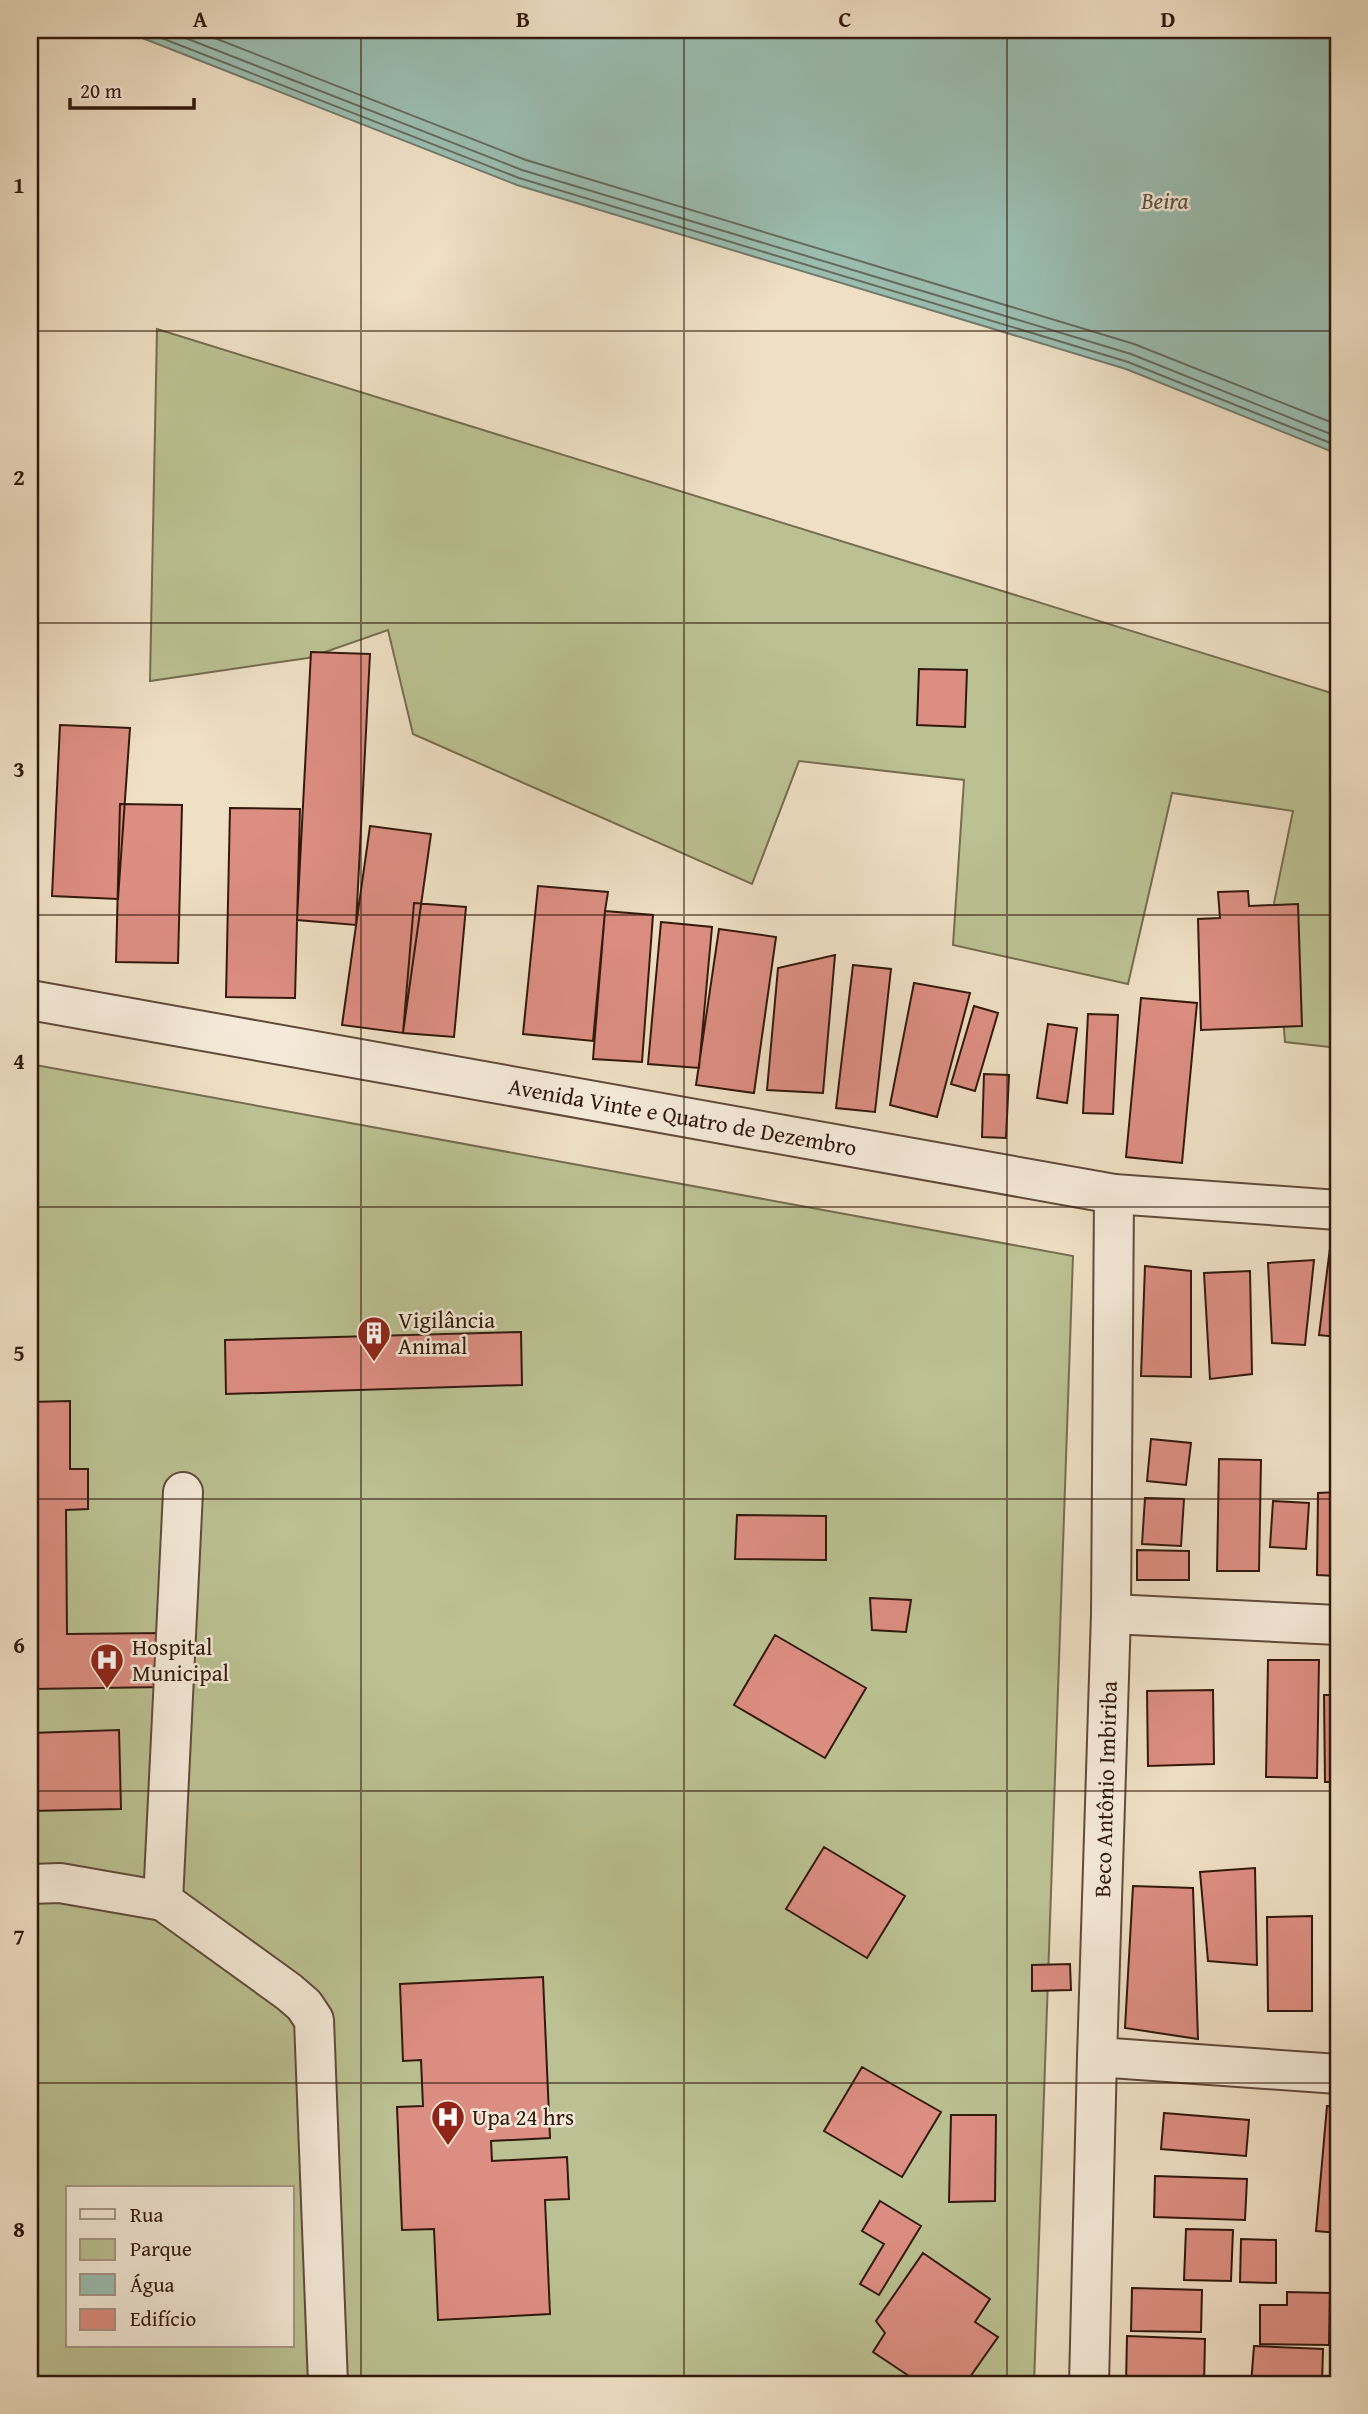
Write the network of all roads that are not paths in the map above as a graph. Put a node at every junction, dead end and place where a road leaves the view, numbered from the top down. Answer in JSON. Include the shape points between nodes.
{"nodes":[{"id":1,"x":30,"y":1000,"type":"edge"},
{"id":2,"x":1114,"y":1195,"type":"junction"},
{"id":3,"x":1338,"y":1210,"type":"edge"},
{"id":4,"x":183,"y":1492,"type":"dead end"},
{"id":5,"x":1111,"y":1614,"type":"junction"},
{"id":6,"x":1338,"y":1625,"type":"edge"},
{"id":7,"x":30,"y":1884,"type":"edge"},
{"id":8,"x":163,"y":1901,"type":"junction"},
{"id":9,"x":1097,"y":2057,"type":"junction"},
{"id":10,"x":1338,"y":2074,"type":"edge"},
{"id":11,"x":328,"y":2384,"type":"edge"},
{"id":12,"x":1089,"y":2384,"type":"edge"}],
"edges":[{"from":1,"to":2,"type":"street","name":"Avenida Vinte e Quatro de Dezembro"},
{"from":2,"to":3,"type":"street","name":"Avenida Vinte e Quatro de Dezembro"},
{"from":2,"to":5,"type":"street","name":"Beco Antônio Imbiriba"},
{"from":4,"to":8,"type":"street"},
{"from":5,"to":6,"type":"street"},
{"from":5,"to":9,"type":"street","name":"Beco Antônio Imbiriba"},
{"from":7,"to":8,"type":"street","via":[[60,1883]]},
{"from":8,"to":11,"type":"street","via":[[289,1992],[314,2020]]},
{"from":9,"to":10,"type":"street"},
{"from":9,"to":12,"type":"street","name":"Beco Antônio Imbiriba"}]}
